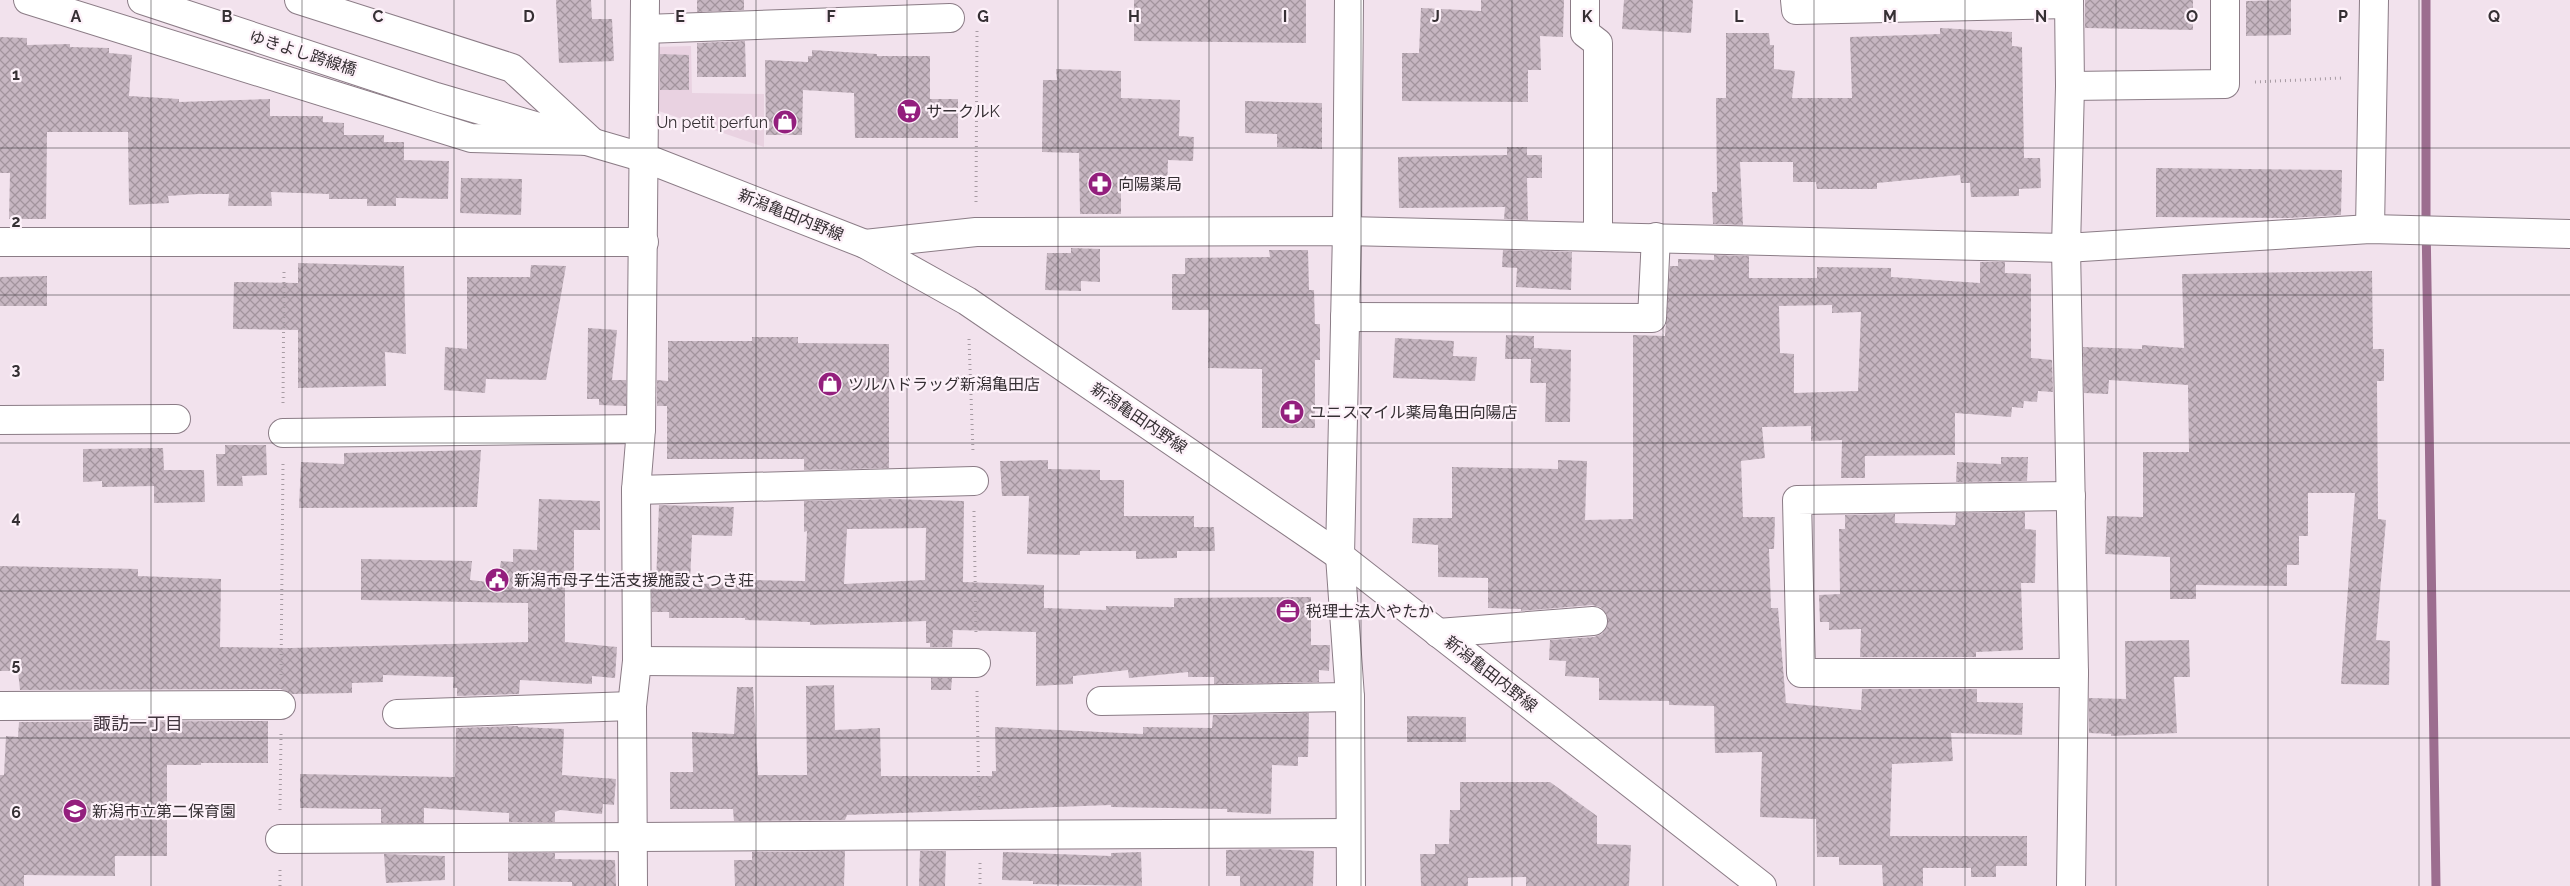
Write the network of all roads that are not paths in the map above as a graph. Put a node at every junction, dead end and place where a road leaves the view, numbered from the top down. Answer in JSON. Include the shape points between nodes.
{"nodes":[{"id":1,"x":28,"y":0,"type":"edge"},
{"id":2,"x":142,"y":0,"type":"edge"},
{"id":3,"x":299,"y":0,"type":"edge"},
{"id":4,"x":645,"y":0,"type":"edge"},
{"id":5,"x":1349,"y":0,"type":"edge"},
{"id":6,"x":1585,"y":0,"type":"edge"},
{"id":7,"x":1795,"y":0,"type":"edge"},
{"id":8,"x":2225,"y":0,"type":"edge"},
{"id":9,"x":2374,"y":0,"type":"edge"},
{"id":10,"x":2069,"y":2,"type":"edge"},
{"id":11,"x":950,"y":18,"type":"dead end"},
{"id":12,"x":645,"y":29,"type":"junction"},
{"id":13,"x":2070,"y":86,"type":"junction"},
{"id":14,"x":436,"y":96,"type":"joint"},
{"id":15,"x":591,"y":141,"type":"junction"},
{"id":16,"x":645,"y":158,"type":"junction"},
{"id":17,"x":2370,"y":229,"type":"junction"},
{"id":18,"x":1347,"y":231,"type":"junction"},
{"id":19,"x":2570,"y":234,"type":"edge"},
{"id":20,"x":1598,"y":235,"type":"junction"},
{"id":21,"x":1656,"y":237,"type":"junction"},
{"id":22,"x":0,"y":242,"type":"edge"},
{"id":23,"x":644,"y":242,"type":"junction"},
{"id":24,"x":865,"y":244,"type":"junction"},
{"id":25,"x":2066,"y":248,"type":"junction"},
{"id":26,"x":1345,"y":317,"type":"junction"},
{"id":27,"x":176,"y":419,"type":"dead end"},
{"id":28,"x":0,"y":420,"type":"edge"},
{"id":29,"x":641,"y":429,"type":"junction"},
{"id":30,"x":283,"y":433,"type":"road end"},
{"id":31,"x":974,"y":481,"type":"road end"},
{"id":32,"x":636,"y":490,"type":"junction"},
{"id":33,"x":2071,"y":496,"type":"junction"},
{"id":34,"x":1340,"y":556,"type":"junction"},
{"id":35,"x":1593,"y":621,"type":"dead end"},
{"id":36,"x":1438,"y":633,"type":"junction"},
{"id":37,"x":637,"y":661,"type":"junction"},
{"id":38,"x":976,"y":662,"type":"road end"},
{"id":39,"x":2074,"y":673,"type":"junction"},
{"id":40,"x":1350,"y":697,"type":"junction"},
{"id":41,"x":1101,"y":701,"type":"dead end"},
{"id":42,"x":281,"y":705,"type":"road end"},
{"id":43,"x":0,"y":706,"type":"edge"},
{"id":44,"x":632,"y":706,"type":"junction"},
{"id":45,"x":396,"y":714,"type":"dead end"},
{"id":46,"x":1350,"y":833,"type":"junction"},
{"id":47,"x":633,"y":837,"type":"junction"},
{"id":48,"x":280,"y":839,"type":"road end"},
{"id":49,"x":633,"y":886,"type":"edge"},
{"id":50,"x":1351,"y":886,"type":"edge"},
{"id":51,"x":1762,"y":886,"type":"edge"},
{"id":52,"x":2071,"y":886,"type":"edge"}],
"edges":[{"from":1,"to":15,"type":"street","via":[[472,138]]},
{"from":2,"to":14,"type":"street","name":"ゆきよし跨線橋"},
{"from":3,"to":15,"type":"street","via":[[512,68]]},
{"from":4,"to":12,"type":"street"},
{"from":5,"to":18,"type":"street"},
{"from":6,"to":20,"type":"street","via":[[1585,33],[1598,43]]},
{"from":7,"to":10,"type":"street","via":[[1796,10]]},
{"from":8,"to":13,"type":"street","via":[[2225,84]]},
{"from":9,"to":17,"type":"street"},
{"from":10,"to":13,"type":"street"},
{"from":11,"to":12,"type":"street"},
{"from":12,"to":16,"type":"street"},
{"from":13,"to":25,"type":"street"},
{"from":14,"to":15,"type":"street","name":"新潟亀田内野線"},
{"from":15,"to":16,"type":"street","name":"新潟亀田内野線"},
{"from":16,"to":23,"type":"street"},
{"from":16,"to":24,"type":"street","name":"新潟亀田内野線"},
{"from":17,"to":19,"type":"street"},
{"from":17,"to":25,"type":"street"},
{"from":18,"to":20,"type":"street"},
{"from":18,"to":24,"type":"street","via":[[976,232]]},
{"from":18,"to":26,"type":"street"},
{"from":20,"to":21,"type":"street"},
{"from":21,"to":25,"type":"street"},
{"from":21,"to":26,"type":"street","via":[[1652,318]]},
{"from":22,"to":23,"type":"street"},
{"from":23,"to":29,"type":"street"},
{"from":24,"to":34,"type":"street","name":"新潟亀田内野線","via":[[967,300]]},
{"from":25,"to":33,"type":"street"},
{"from":26,"to":34,"type":"street"},
{"from":27,"to":28,"type":"street"},
{"from":29,"to":30,"type":"street"},
{"from":29,"to":32,"type":"street"},
{"from":31,"to":32,"type":"street"},
{"from":32,"to":37,"type":"street"},
{"from":33,"to":39,"type":"street"},
{"from":33,"to":39,"type":"street","via":[[1797,500],[1801,673]]},
{"from":34,"to":36,"type":"street","name":"新潟亀田内野線"},
{"from":34,"to":40,"type":"street"},
{"from":35,"to":36,"type":"street"},
{"from":36,"to":51,"type":"street","name":"新潟亀田内野線"},
{"from":37,"to":38,"type":"street"},
{"from":37,"to":44,"type":"street"},
{"from":39,"to":52,"type":"street"},
{"from":40,"to":41,"type":"street"},
{"from":40,"to":46,"type":"street"},
{"from":42,"to":43,"type":"street"},
{"from":44,"to":45,"type":"street"},
{"from":44,"to":47,"type":"street"},
{"from":46,"to":47,"type":"street"},
{"from":46,"to":50,"type":"street"},
{"from":47,"to":48,"type":"street"},
{"from":47,"to":49,"type":"street"}]}
